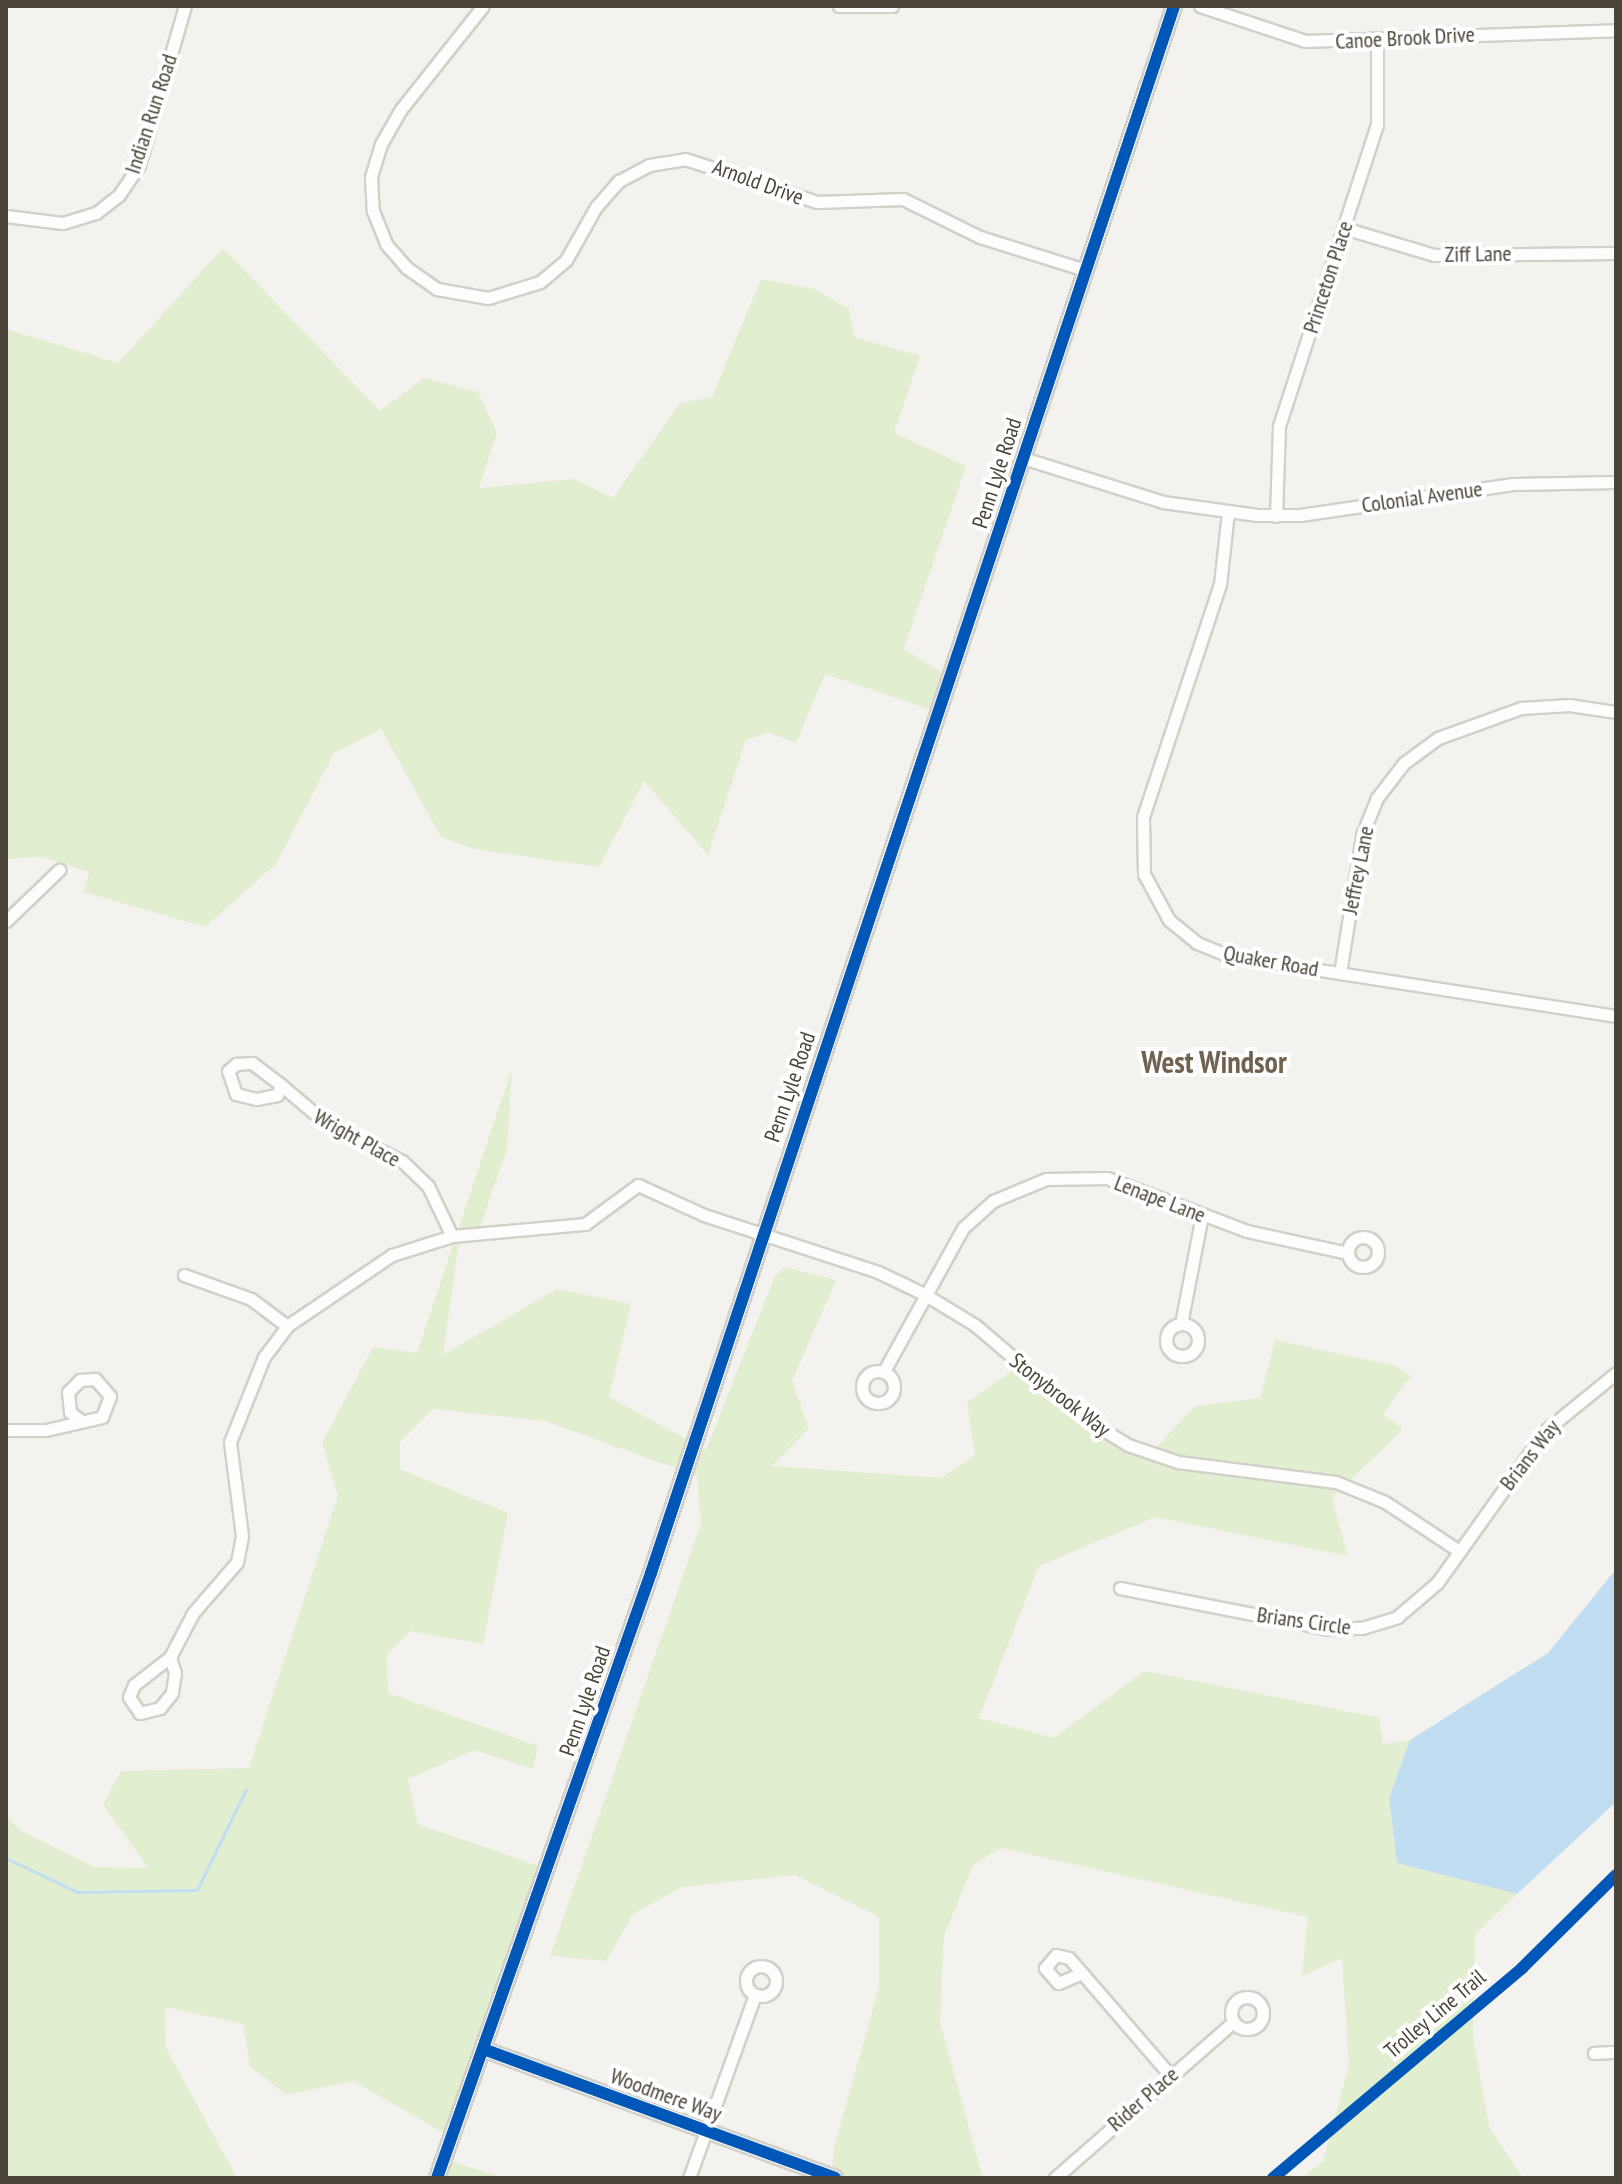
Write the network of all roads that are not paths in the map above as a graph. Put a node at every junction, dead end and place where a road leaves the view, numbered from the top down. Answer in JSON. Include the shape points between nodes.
{"nodes":[{"id":1,"x":185,"y":6,"type":"edge"},
{"id":2,"x":483,"y":6,"type":"edge"},
{"id":3,"x":839,"y":6,"type":"edge"},
{"id":4,"x":892,"y":6,"type":"edge"},
{"id":5,"x":1174,"y":6,"type":"edge"},
{"id":6,"x":1200,"y":6,"type":"edge"},
{"id":7,"x":1616,"y":30,"type":"edge"},
{"id":8,"x":1377,"y":39,"type":"junction"},
{"id":9,"x":6,"y":216,"type":"edge"},
{"id":10,"x":1344,"y":228,"type":"junction"},
{"id":11,"x":1616,"y":253,"type":"edge"},
{"id":12,"x":1085,"y":270,"type":"junction"},
{"id":13,"x":1023,"y":458,"type":"junction"},
{"id":14,"x":1616,"y":482,"type":"edge"},
{"id":15,"x":1228,"y":512,"type":"junction"},
{"id":16,"x":1276,"y":516,"type":"junction"},
{"id":17,"x":1616,"y":712,"type":"edge"},
{"id":18,"x":59,"y":870,"type":"dead end"},
{"id":19,"x":6,"y":921,"type":"edge"},
{"id":20,"x":1340,"y":973,"type":"junction"},
{"id":21,"x":1616,"y":1016,"type":"edge"},
{"id":22,"x":281,"y":1085,"type":"junction"},
{"id":23,"x":1202,"y":1215,"type":"junction"},
{"id":24,"x":763,"y":1233,"type":"junction"},
{"id":25,"x":452,"y":1236,"type":"junction"},
{"id":26,"x":1348,"y":1253,"type":"dead end"},
{"id":27,"x":184,"y":1275,"type":"dead end"},
{"id":28,"x":924,"y":1294,"type":"junction"},
{"id":29,"x":1181,"y":1324,"type":"dead end"},
{"id":30,"x":287,"y":1326,"type":"junction"},
{"id":31,"x":884,"y":1371,"type":"dead end"},
{"id":32,"x":1616,"y":1373,"type":"edge"},
{"id":33,"x":81,"y":1421,"type":"dead end"},
{"id":34,"x":6,"y":1430,"type":"edge"},
{"id":35,"x":1459,"y":1551,"type":"junction"},
{"id":36,"x":1120,"y":1588,"type":"dead end"},
{"id":37,"x":170,"y":1657,"type":"junction"},
{"id":38,"x":1082,"y":1973,"type":"dead end"},
{"id":39,"x":755,"y":1995,"type":"dead end"},
{"id":40,"x":1233,"y":2022,"type":"dead end"},
{"id":41,"x":483,"y":2049,"type":"junction"},
{"id":42,"x":1616,"y":2052,"type":"edge"},
{"id":43,"x":1594,"y":2053,"type":"dead end"},
{"id":44,"x":1170,"y":2075,"type":"junction"},
{"id":45,"x":705,"y":2132,"type":"junction"},
{"id":46,"x":437,"y":2178,"type":"edge"},
{"id":47,"x":689,"y":2178,"type":"edge"},
{"id":48,"x":835,"y":2178,"type":"edge"},
{"id":49,"x":1055,"y":2178,"type":"edge"}],
"edges":[{"from":1,"to":9,"type":"street","name":"Indian Run Road","via":[[139,165],[119,195],[96,213],[63,223]]},
{"from":2,"to":12,"type":"street","name":"Arnold Drive","via":[[401,109],[381,144],[371,177],[373,211],[386,244],[407,268],[437,289],[488,298],[540,282],[566,260],[596,207],[619,181],[649,165],[685,159],[817,202],[903,199],[980,237]]},
{"from":3,"to":4,"type":"street"},
{"from":5,"to":12,"type":"street","name":"Penn Lyle Road"},
{"from":6,"to":8,"type":"street","name":"Canoe Brook Drive","via":[[1296,39]]},
{"from":7,"to":8,"type":"street","name":"Canoe Brook Drive"},
{"from":8,"to":10,"type":"street","name":"Princeton Place","via":[[1377,125]]},
{"from":10,"to":11,"type":"street","name":"Ziff Lane","via":[[1434,255]]},
{"from":10,"to":16,"type":"street","name":"Princeton Place","via":[[1279,426]]},
{"from":12,"to":13,"type":"street","name":"Penn Lyle Road"},
{"from":13,"to":15,"type":"street","via":[[1127,493]]},
{"from":13,"to":24,"type":"street","name":"Penn Lyle Road"},
{"from":14,"to":16,"type":"street","name":"Colonial Avenue","via":[[1513,484]]},
{"from":15,"to":16,"type":"street","name":"Colonial Avenue"},
{"from":15,"to":20,"type":"street","name":"Quaker Road","via":[[1217,595],[1143,817],[1144,874],[1169,920],[1197,943],[1229,956]]},
{"from":17,"to":20,"type":"street","name":"Jeffrey Lane","via":[[1569,705],[1521,708],[1438,738],[1404,763],[1377,798],[1362,835]]},
{"from":18,"to":19,"type":"street"},
{"from":20,"to":21,"type":"street","name":"Quaker Road"},
{"from":22,"to":22,"type":"street","name":"Wright Place","via":[[252,1063],[236,1064],[228,1071],[232,1089],[242,1097],[272,1098]]},
{"from":22,"to":25,"type":"street","name":"Wright Place","via":[[326,1123],[402,1161],[428,1186]]},
{"from":23,"to":26,"type":"street","name":"Lenape Lane"},
{"from":23,"to":28,"type":"street","name":"Lenape Lane","via":[[1107,1178],[1065,1176],[1028,1184],[993,1201],[963,1228]]},
{"from":23,"to":29,"type":"street"},
{"from":24,"to":25,"type":"street","name":"Stonybrook Way","via":[[638,1185],[585,1224]]},
{"from":24,"to":28,"type":"street","name":"Stonybrook Way"},
{"from":24,"to":41,"type":"street","name":"Penn Lyle Road","via":[[651,1573]]},
{"from":25,"to":30,"type":"street","via":[[366,1268]]},
{"from":27,"to":30,"type":"street","via":[[251,1299]]},
{"from":28,"to":31,"type":"street","name":"Lenape Lane"},
{"from":28,"to":35,"type":"street","name":"Stonybrook Way","via":[[975,1325],[1084,1418],[1128,1445],[1178,1462],[1336,1482],[1385,1502]]},
{"from":30,"to":37,"type":"street","via":[[264,1357],[230,1442],[242,1536],[237,1562],[193,1613]]},
{"from":32,"to":35,"type":"street","name":"Brians Way","via":[[1546,1430]]},
{"from":33,"to":34,"type":"street","via":[[46,1430]]},
{"from":35,"to":36,"type":"street","name":"Brians Circle","via":[[1412,1607],[1362,1628],[1329,1629]]},
{"from":37,"to":37,"type":"street","via":[[175,1673],[172,1693],[149,1713],[134,1709],[130,1691]]},
{"from":38,"to":44,"type":"street"},
{"from":39,"to":45,"type":"street"},
{"from":40,"to":44,"type":"street","name":"Rider Place"},
{"from":41,"to":45,"type":"street","name":"Woodmere Way"},
{"from":41,"to":46,"type":"street","name":"Penn Lyle Road"},
{"from":42,"to":43,"type":"street"},
{"from":44,"to":49,"type":"street","name":"Rider Place"},
{"from":45,"to":47,"type":"street"},
{"from":45,"to":48,"type":"street","name":"Woodmere Way"}]}
